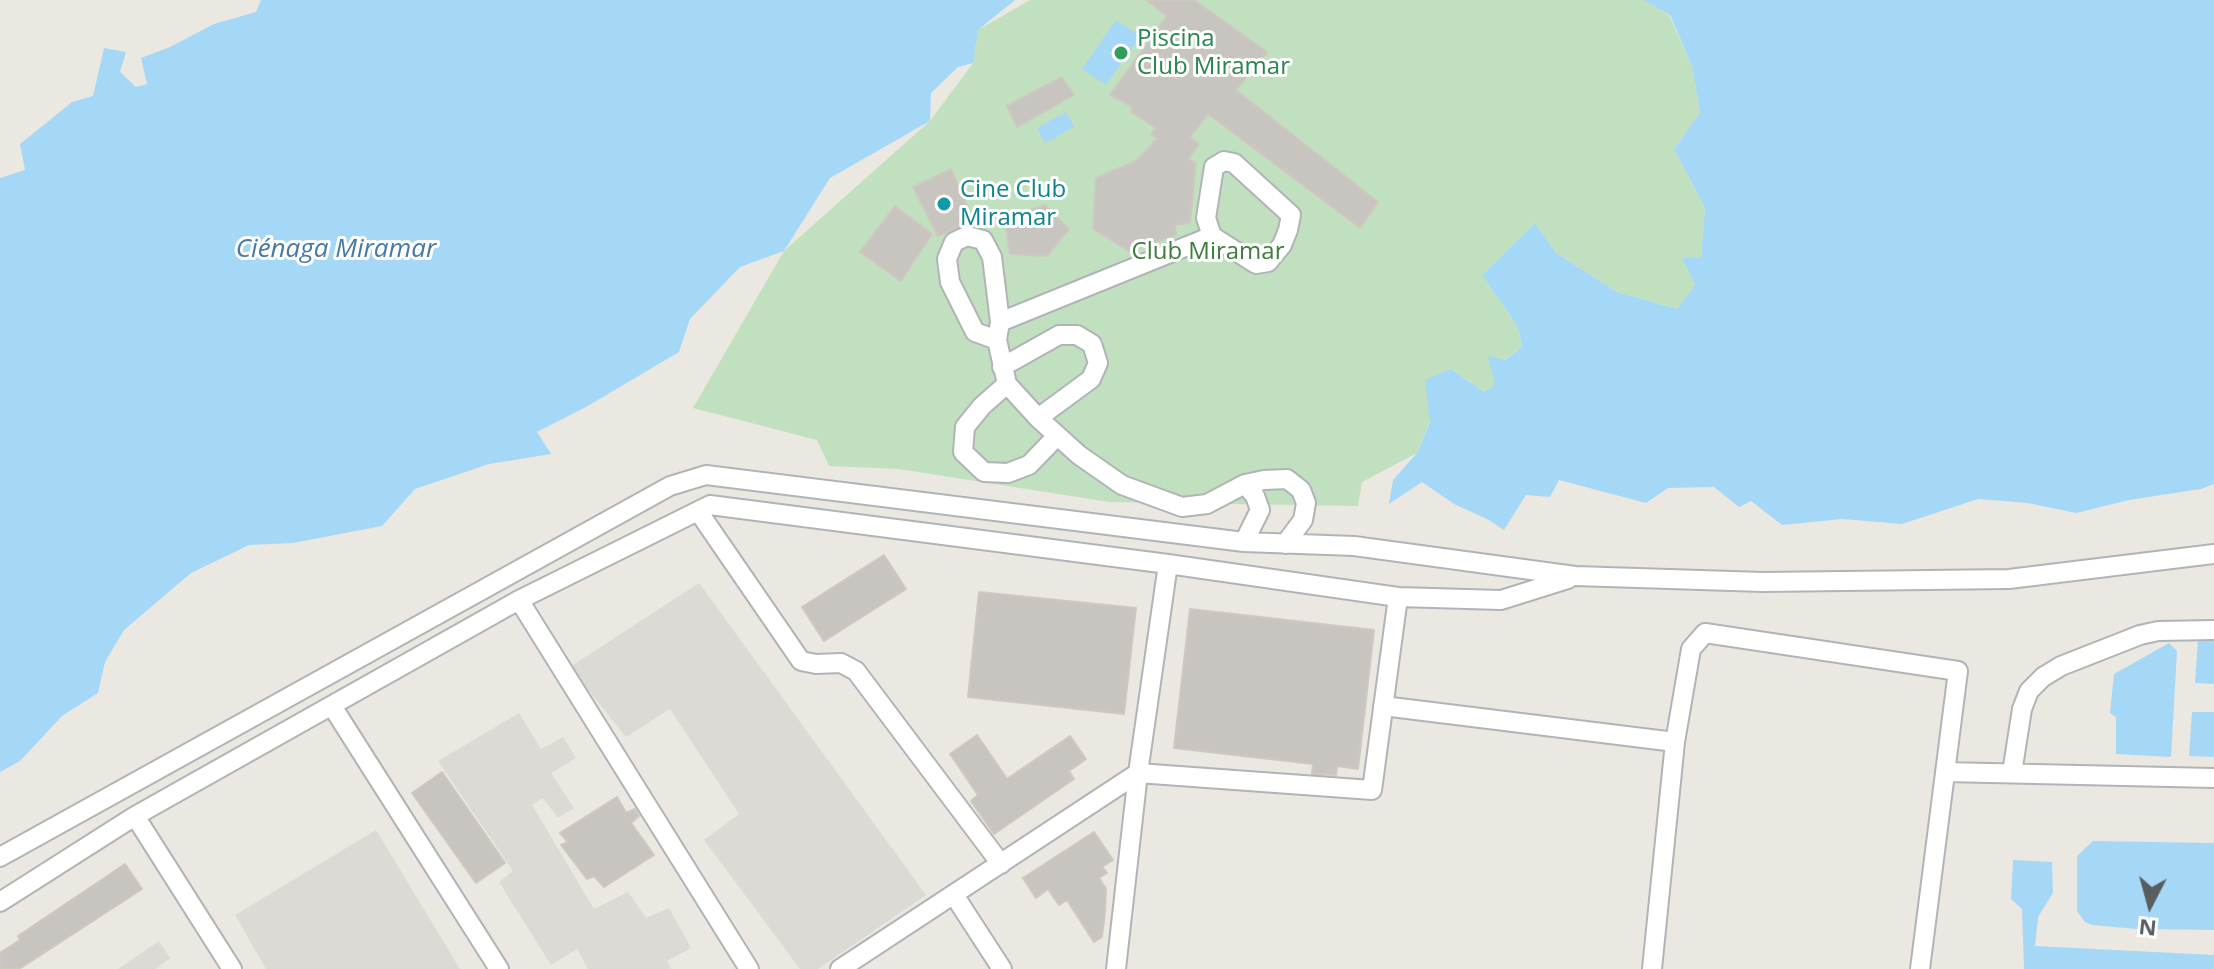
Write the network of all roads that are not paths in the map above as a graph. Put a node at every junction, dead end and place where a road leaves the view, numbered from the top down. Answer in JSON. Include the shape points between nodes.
{"nodes":[{"id":1,"x":1212,"y":236,"type":"junction"},
{"id":2,"x":999,"y":331,"type":"junction"},
{"id":3,"x":1005,"y":375,"type":"junction"},
{"id":4,"x":1038,"y":418,"type":"junction"},
{"id":5,"x":1057,"y":436,"type":"junction"},
{"id":6,"x":1245,"y":484,"type":"junction"},
{"id":7,"x":698,"y":511,"type":"junction"},
{"id":8,"x":1244,"y":542,"type":"junction"},
{"id":9,"x":1285,"y":544,"type":"junction"},
{"id":10,"x":2214,"y":554,"type":"edge"},
{"id":11,"x":1168,"y":564,"type":"junction"},
{"id":12,"x":1575,"y":576,"type":"junction"},
{"id":13,"x":1398,"y":597,"type":"junction"},
{"id":14,"x":519,"y":600,"type":"junction"},
{"id":15,"x":2214,"y":630,"type":"edge"},
{"id":16,"x":332,"y":706,"type":"junction"},
{"id":17,"x":1383,"y":706,"type":"junction"},
{"id":18,"x":1675,"y":742,"type":"junction"},
{"id":19,"x":1945,"y":772,"type":"junction"},
{"id":20,"x":1138,"y":773,"type":"junction"},
{"id":21,"x":2012,"y":773,"type":"junction"},
{"id":22,"x":2214,"y":778,"type":"edge"},
{"id":23,"x":135,"y":816,"type":"junction"},
{"id":24,"x":0,"y":857,"type":"edge"},
{"id":25,"x":1001,"y":864,"type":"junction"},
{"id":26,"x":954,"y":895,"type":"junction"},
{"id":27,"x":0,"y":902,"type":"edge"},
{"id":28,"x":227,"y":967,"type":"edge"},
{"id":29,"x":499,"y":969,"type":"edge"},
{"id":30,"x":749,"y":969,"type":"edge"},
{"id":31,"x":840,"y":969,"type":"edge"},
{"id":32,"x":1002,"y":969,"type":"edge"},
{"id":33,"x":1116,"y":969,"type":"edge"},
{"id":34,"x":1652,"y":969,"type":"edge"},
{"id":35,"x":1920,"y":969,"type":"edge"}],
"edges":[{"from":1,"to":1,"type":"street","via":[[1206,218],[1214,167],[1224,161],[1234,163],[1291,215],[1282,245],[1268,262],[1256,264]]},
{"from":1,"to":2,"type":"street"},
{"from":2,"to":2,"type":"street","via":[[992,257],[983,240],[967,236],[954,242],[947,259],[950,282],[975,332]]},
{"from":2,"to":3,"type":"street"},
{"from":3,"to":4,"type":"street"},
{"from":3,"to":4,"type":"street","via":[[1059,335],[1077,335],[1092,344],[1098,363],[1091,379]]},
{"from":3,"to":5,"type":"street","via":[[965,427],[963,452],[984,472],[1008,473],[1029,465]]},
{"from":4,"to":5,"type":"street"},
{"from":5,"to":6,"type":"street","via":[[1122,485],[1182,507],[1207,504]]},
{"from":6,"to":8,"type":"street","via":[[1260,510]]},
{"from":6,"to":9,"type":"street","via":[[1287,479],[1301,490],[1306,503],[1303,520]]},
{"from":7,"to":11,"type":"street","via":[[710,505]]},
{"from":7,"to":14,"type":"street"},
{"from":7,"to":25,"type":"street","via":[[801,661],[841,663],[856,671]]},
{"from":8,"to":9,"type":"street"},
{"from":8,"to":24,"type":"street","via":[[706,475],[670,486]]},
{"from":9,"to":12,"type":"street","via":[[1354,546]]},
{"from":10,"to":12,"type":"street","via":[[2009,579],[1763,582]]},
{"from":11,"to":13,"type":"street"},
{"from":11,"to":20,"type":"street"},
{"from":12,"to":13,"type":"street","via":[[1501,600]]},
{"from":13,"to":17,"type":"street"},
{"from":14,"to":16,"type":"street"},
{"from":14,"to":30,"type":"street"},
{"from":15,"to":21,"type":"street","via":[[2140,635],[2043,677],[2029,691],[2022,709]]},
{"from":16,"to":23,"type":"street"},
{"from":16,"to":29,"type":"street"},
{"from":17,"to":18,"type":"street"},
{"from":17,"to":20,"type":"street","via":[[1372,790]]},
{"from":18,"to":19,"type":"street","via":[[1691,649],[1705,633],[1958,671]]},
{"from":18,"to":34,"type":"street"},
{"from":19,"to":21,"type":"street"},
{"from":19,"to":35,"type":"street"},
{"from":20,"to":25,"type":"street"},
{"from":20,"to":33,"type":"street"},
{"from":21,"to":22,"type":"street"},
{"from":23,"to":27,"type":"street"},
{"from":23,"to":28,"type":"street"},
{"from":25,"to":26,"type":"street"},
{"from":26,"to":31,"type":"street"},
{"from":26,"to":32,"type":"street"}]}
